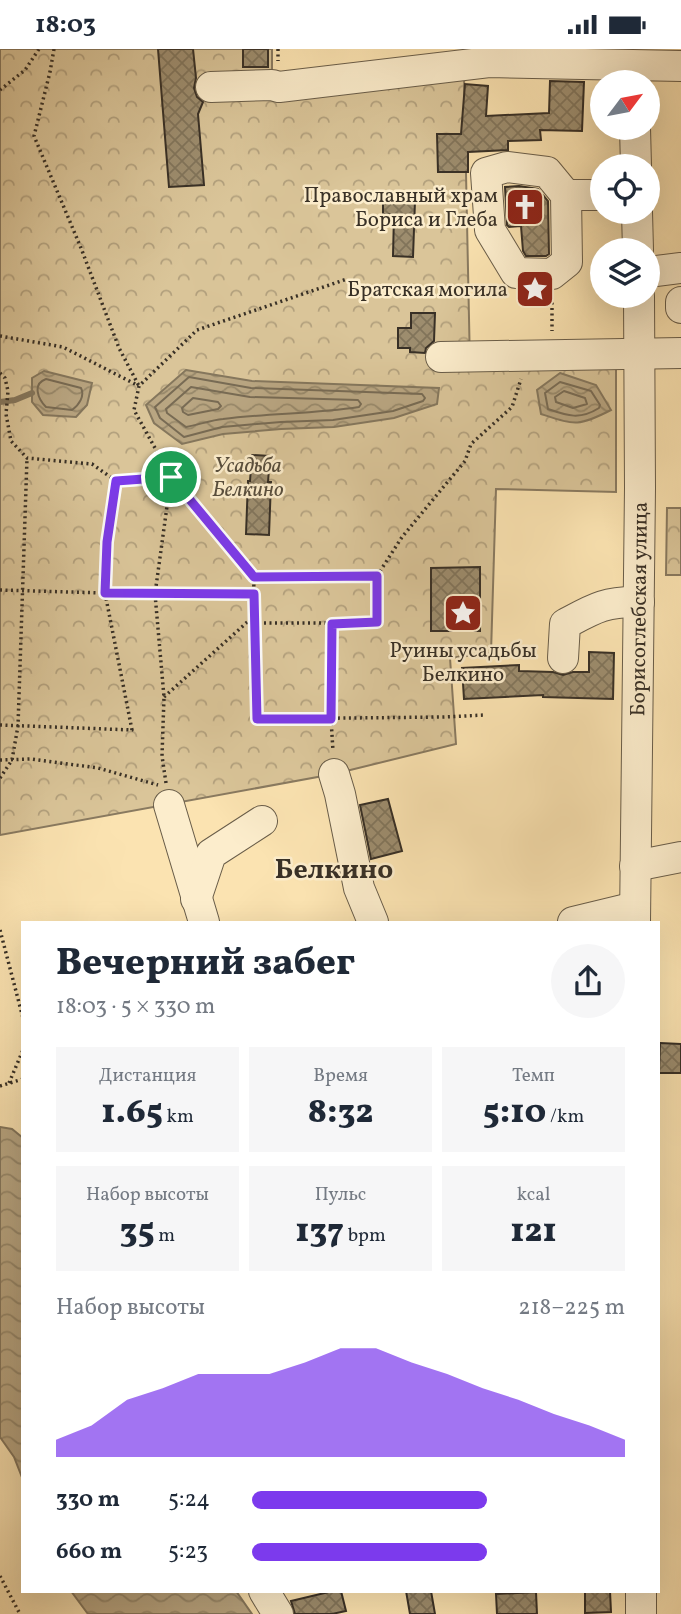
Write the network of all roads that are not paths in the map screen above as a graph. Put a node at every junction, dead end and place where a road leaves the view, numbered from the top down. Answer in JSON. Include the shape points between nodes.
{"nodes":[{"id":1,"x":633,"y":65,"type":"edge"},
{"id":2,"x":681,"y":66,"type":"edge"},
{"id":3,"x":211,"y":87,"type":"dead end"},
{"id":4,"x":566,"y":195,"type":"junction"},
{"id":5,"x":590,"y":195,"type":"edge"},
{"id":6,"x":681,"y":268,"type":"edge"},
{"id":7,"x":660,"y":271,"type":"edge"},
{"id":8,"x":681,"y":302,"type":"edge"},
{"id":9,"x":681,"y":307,"type":"edge"},
{"id":10,"x":639,"y":308,"type":"edge"},
{"id":11,"x":681,"y":353,"type":"edge"},
{"id":12,"x":639,"y":354,"type":"junction"},
{"id":13,"x":441,"y":357,"type":"dead end"},
{"id":14,"x":639,"y":602,"type":"junction"},
{"id":15,"x":564,"y":658,"type":"dead end"},
{"id":16,"x":334,"y":774,"type":"road end"},
{"id":17,"x":169,"y":805,"type":"dead end"},
{"id":18,"x":262,"y":821,"type":"dead end"},
{"id":19,"x":681,"y":857,"type":"edge"},
{"id":20,"x":635,"y":866,"type":"junction"},
{"id":21,"x":200,"y":911,"type":"edge"},
{"id":22,"x":635,"y":915,"type":"edge"},
{"id":23,"x":373,"y":921,"type":"edge"},
{"id":24,"x":582,"y":921,"type":"edge"},
{"id":25,"x":265,"y":1593,"type":"edge"},
{"id":26,"x":641,"y":1593,"type":"edge"},
{"id":27,"x":278,"y":1614,"type":"edge"},
{"id":28,"x":642,"y":1614,"type":"edge"}],
"edges":[{"from":1,"to":2,"type":"street"},
{"from":1,"to":3,"type":"street","via":[[489,62],[279,87]]},
{"from":4,"to":4,"type":"street","via":[[547,172],[507,167],[486,173],[490,230],[516,273],[552,274],[567,262]]},
{"from":4,"to":5,"type":"street"},
{"from":6,"to":7,"type":"street"},
{"from":8,"to":9,"type":"street"},
{"from":10,"to":12,"type":"street","name":"Борисоглебская улица"},
{"from":11,"to":12,"type":"street"},
{"from":12,"to":13,"type":"street"},
{"from":12,"to":14,"type":"street","name":"Борисоглебская улица"},
{"from":14,"to":15,"type":"street","via":[[598,606],[565,624]]},
{"from":14,"to":20,"type":"street","name":"Борисоглебская улица"},
{"from":16,"to":23,"type":"street","via":[[359,888]]},
{"from":17,"to":21,"type":"street"},
{"from":18,"to":21,"type":"street","via":[[211,854]]},
{"from":19,"to":20,"type":"street"},
{"from":20,"to":22,"type":"street","name":"Борисоглебская улица"},
{"from":22,"to":24,"type":"street"},
{"from":25,"to":27,"type":"street"},
{"from":26,"to":28,"type":"street"}]}
